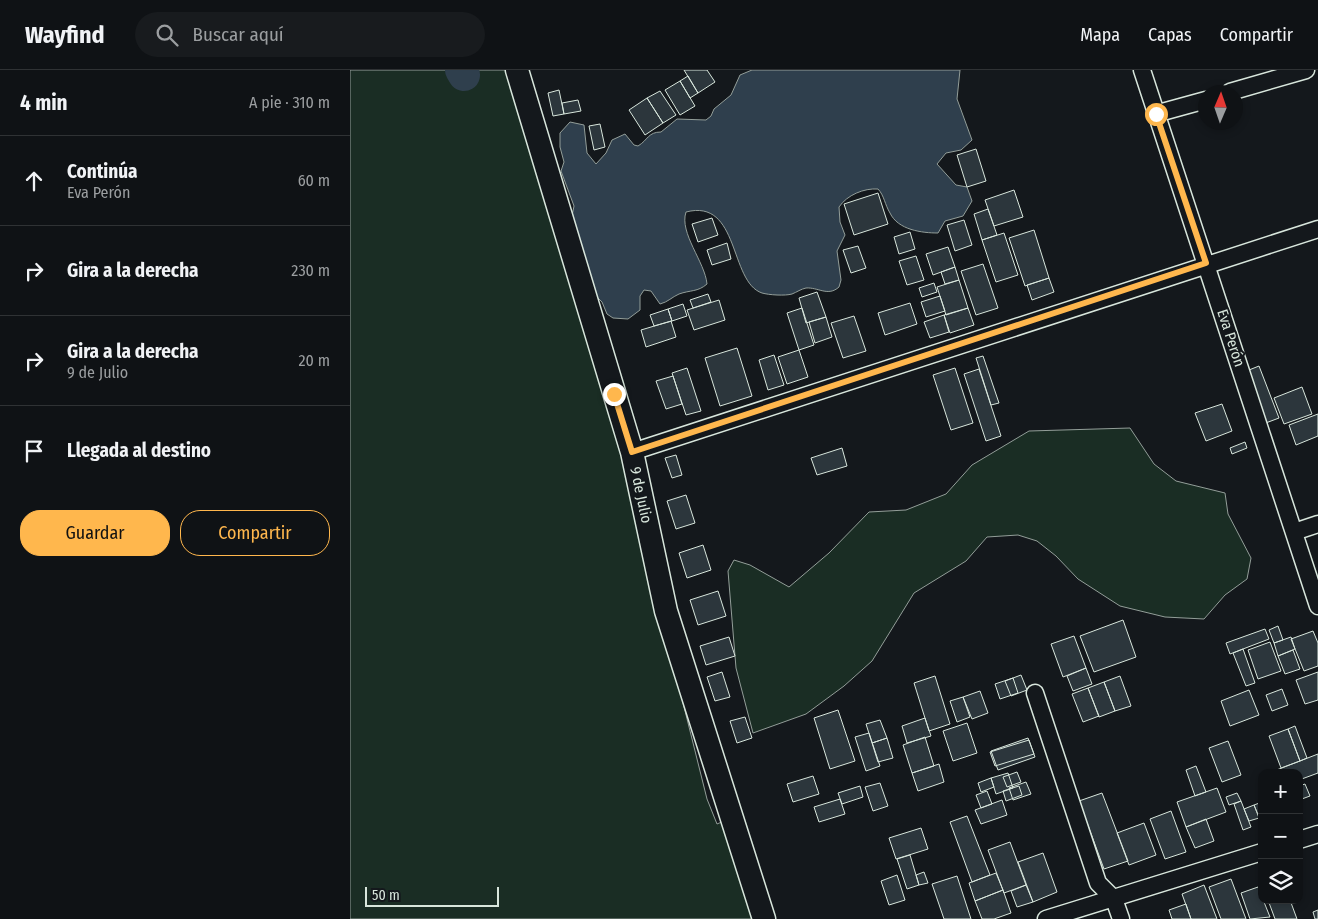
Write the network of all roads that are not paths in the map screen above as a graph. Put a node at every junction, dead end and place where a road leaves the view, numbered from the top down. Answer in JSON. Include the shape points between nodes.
{"nodes":[{"id":1,"x":517,"y":70,"type":"edge"},
{"id":2,"x":1142,"y":70,"type":"edge"},
{"id":3,"x":1306,"y":70,"type":"edge"},
{"id":4,"x":1243,"y":88,"type":"edge"},
{"id":5,"x":1198,"y":102,"type":"edge"},
{"id":6,"x":1156,"y":114,"type":"junction"},
{"id":7,"x":1318,"y":229,"type":"edge"},
{"id":8,"x":1206,"y":263,"type":"junction"},
{"id":9,"x":632,"y":452,"type":"junction"},
{"id":10,"x":1318,"y":524,"type":"edge"},
{"id":11,"x":1294,"y":532,"type":"junction"},
{"id":12,"x":1318,"y":606,"type":"edge"},
{"id":13,"x":1035,"y":693,"type":"dead end"},
{"id":14,"x":1318,"y":834,"type":"edge"},
{"id":15,"x":1303,"y":839,"type":"edge"},
{"id":16,"x":1258,"y":853,"type":"edge"},
{"id":17,"x":1114,"y":899,"type":"junction"},
{"id":18,"x":764,"y":919,"type":"edge"},
{"id":19,"x":1046,"y":919,"type":"edge"},
{"id":20,"x":1121,"y":919,"type":"edge"}],
"edges":[{"from":1,"to":9,"type":"main road","name":"9 de Julio"},
{"from":2,"to":6,"type":"street","name":"Eva Perón"},
{"from":3,"to":4,"type":"street"},
{"from":5,"to":6,"type":"street"},
{"from":6,"to":8,"type":"street","name":"Eva Perón"},
{"from":7,"to":8,"type":"street"},
{"from":8,"to":9,"type":"street"},
{"from":8,"to":11,"type":"street","name":"Eva Perón"},
{"from":9,"to":18,"type":"main road","name":"9 de Julio","via":[[666,611]]},
{"from":10,"to":11,"type":"street"},
{"from":11,"to":12,"type":"street","name":"Eva Perón"},
{"from":13,"to":17,"type":"street","via":[[1098,883]]},
{"from":14,"to":15,"type":"street"},
{"from":16,"to":17,"type":"street"},
{"from":17,"to":19,"type":"street"},
{"from":17,"to":20,"type":"street"}]}
